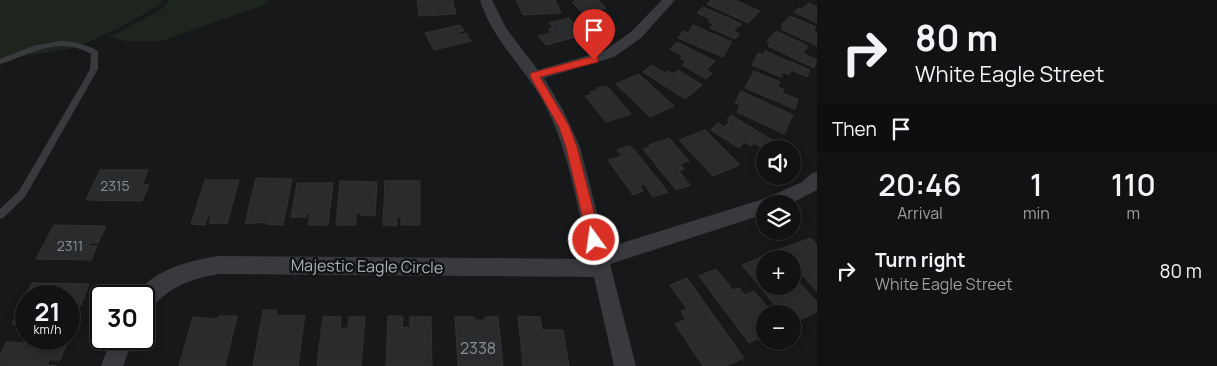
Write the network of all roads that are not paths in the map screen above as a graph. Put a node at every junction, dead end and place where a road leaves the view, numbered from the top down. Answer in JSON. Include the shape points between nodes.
{"nodes":[{"id":1,"x":486,"y":0,"type":"edge"},
{"id":2,"x":670,"y":0,"type":"edge"},
{"id":3,"x":0,"y":62,"type":"edge"},
{"id":4,"x":534,"y":76,"type":"junction"},
{"id":5,"x":817,"y":179,"type":"edge"},
{"id":6,"x":791,"y":195,"type":"edge"},
{"id":7,"x":756,"y":209,"type":"edge"},
{"id":8,"x":0,"y":215,"type":"edge"},
{"id":9,"x":600,"y":264,"type":"junction"},
{"id":10,"x":155,"y":291,"type":"edge"},
{"id":11,"x":118,"y":350,"type":"edge"},
{"id":12,"x":112,"y":366,"type":"edge"},
{"id":13,"x":625,"y":366,"type":"edge"}],
"edges":[{"from":1,"to":4,"type":"street","via":[[493,20]]},
{"from":2,"to":4,"type":"street","via":[[625,44],[609,54]]},
{"from":3,"to":8,"type":"lane","via":[[48,44],[64,43],[86,47],[94,53],[96,60],[88,80],[22,194]]},
{"from":4,"to":9,"type":"street","via":[[560,118],[572,147]]},
{"from":5,"to":6,"type":"street"},
{"from":7,"to":9,"type":"street","name":"Majestic Eagle Circle"},
{"from":9,"to":10,"type":"street","name":"Majestic Eagle Circle","via":[[219,265],[184,272]]},
{"from":9,"to":13,"type":"street"},
{"from":11,"to":12,"type":"street"}]}
